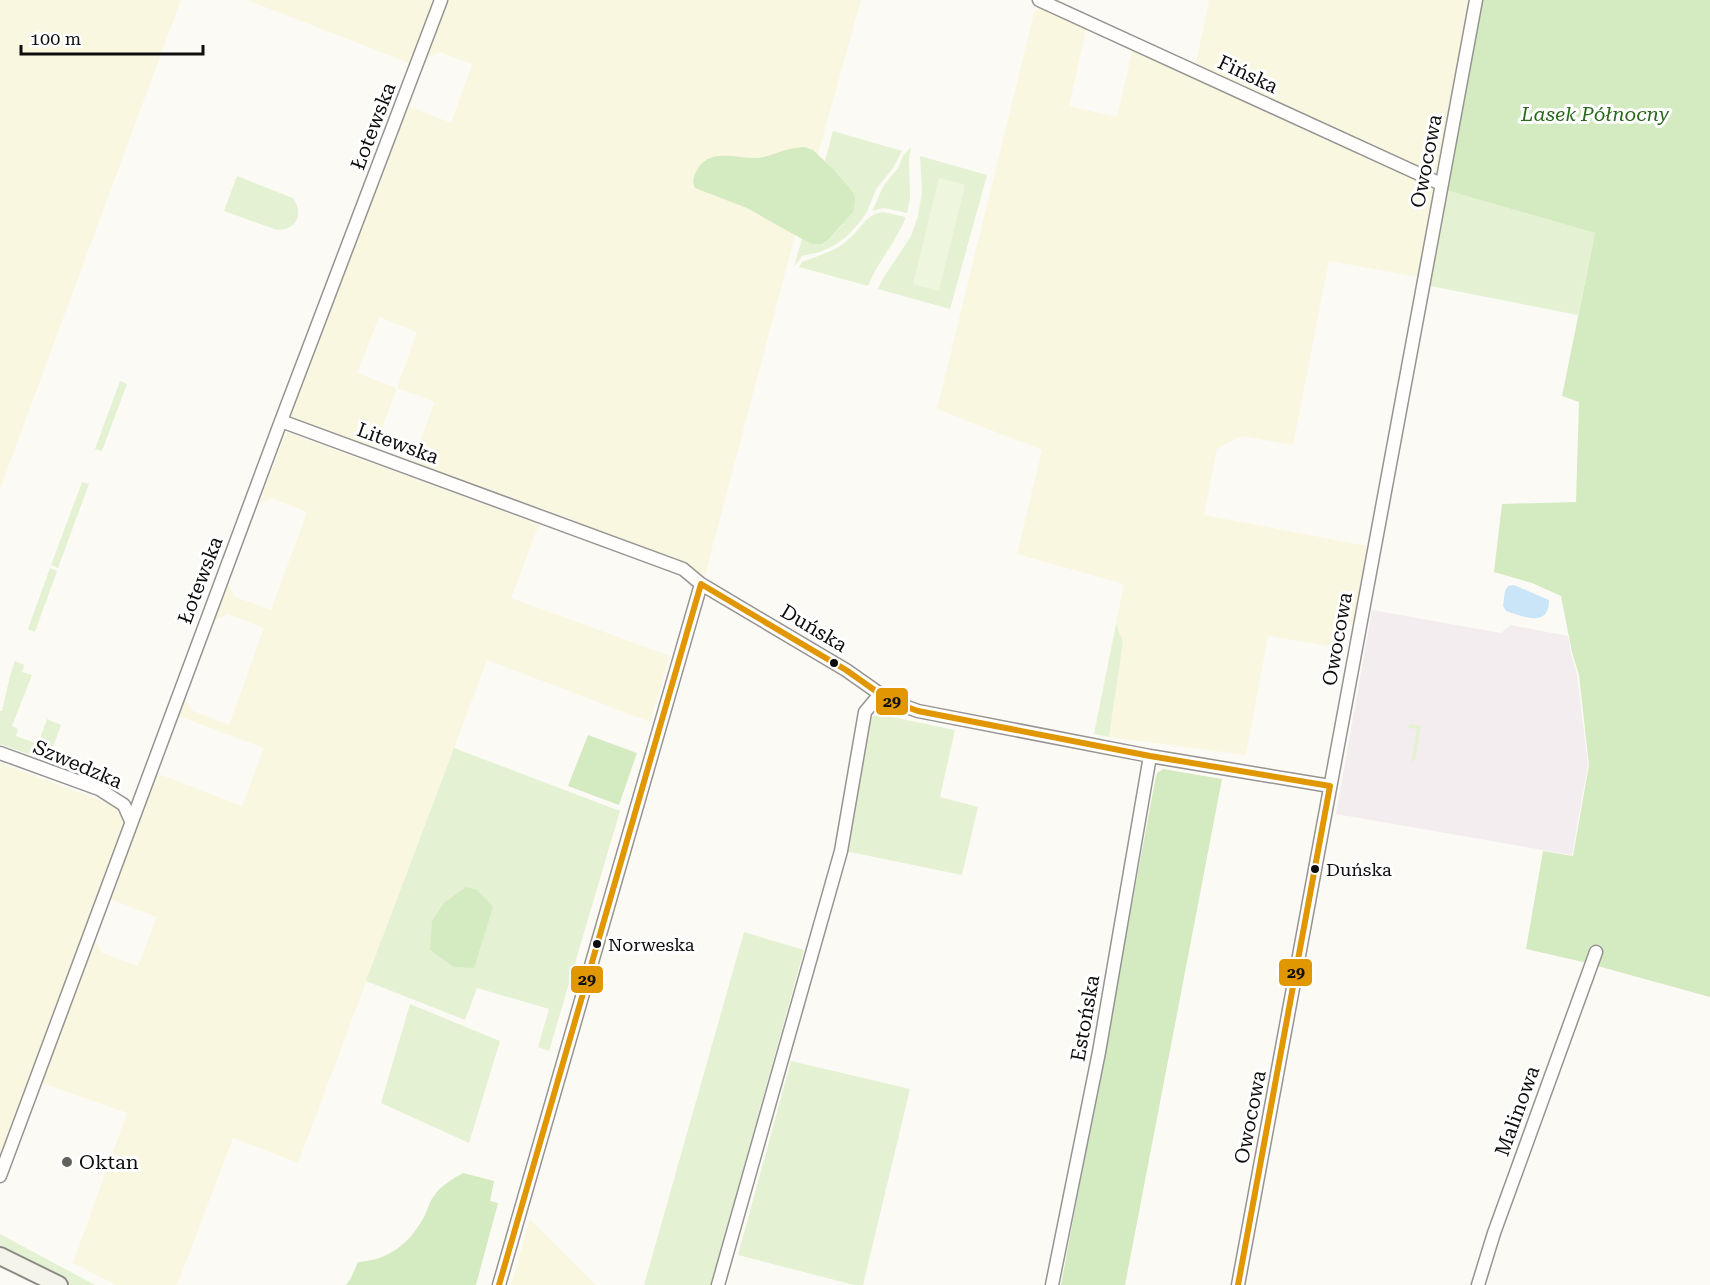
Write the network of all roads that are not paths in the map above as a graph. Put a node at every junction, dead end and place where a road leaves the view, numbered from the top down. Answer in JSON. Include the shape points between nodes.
{"nodes":[{"id":1,"x":441,"y":0,"type":"edge"},
{"id":2,"x":1039,"y":0,"type":"edge"},
{"id":3,"x":1476,"y":0,"type":"edge"},
{"id":4,"x":1441,"y":183,"type":"junction"},
{"id":5,"x":281,"y":421,"type":"junction"},
{"id":6,"x":701,"y":584,"type":"junction"},
{"id":7,"x":880,"y":694,"type":"junction"},
{"id":8,"x":0,"y":753,"type":"edge"},
{"id":9,"x":1150,"y":756,"type":"junction"},
{"id":10,"x":1330,"y":786,"type":"junction"},
{"id":11,"x":131,"y":821,"type":"junction"},
{"id":12,"x":1596,"y":952,"type":"dead end"},
{"id":13,"x":0,"y":1176,"type":"edge"},
{"id":14,"x":0,"y":1256,"type":"edge"},
{"id":15,"x":59,"y":1285,"type":"edge"},
{"id":16,"x":500,"y":1285,"type":"edge"},
{"id":17,"x":718,"y":1285,"type":"edge"},
{"id":18,"x":1052,"y":1285,"type":"edge"},
{"id":19,"x":1238,"y":1285,"type":"edge"},
{"id":20,"x":1478,"y":1285,"type":"edge"}],
"edges":[{"from":1,"to":5,"type":"street","name":"Łotewska"},
{"from":2,"to":4,"type":"street","name":"Fińska"},
{"from":3,"to":4,"type":"street","name":"Owocowa"},
{"from":4,"to":10,"type":"street","name":"Owocowa"},
{"from":5,"to":6,"type":"street","name":"Litewska","via":[[683,569]]},
{"from":5,"to":11,"type":"street","name":"Łotewska"},
{"from":6,"to":7,"type":"street","name":"Duńska"},
{"from":6,"to":16,"type":"street"},
{"from":7,"to":9,"type":"street","name":"Duńska","via":[[929,714]]},
{"from":7,"to":17,"type":"street","via":[[865,712],[841,850]]},
{"from":8,"to":11,"type":"street","name":"Szwedzka","via":[[99,789],[124,805]]},
{"from":9,"to":10,"type":"street","name":"Duńska"},
{"from":9,"to":18,"type":"street","name":"Estońska","via":[[1099,1052]]},
{"from":10,"to":19,"type":"street","name":"Owocowa"},
{"from":11,"to":13,"type":"street","name":"Łotewska"},
{"from":12,"to":20,"type":"street","name":"Malinowa"},
{"from":14,"to":15,"type":"main road"}]}
